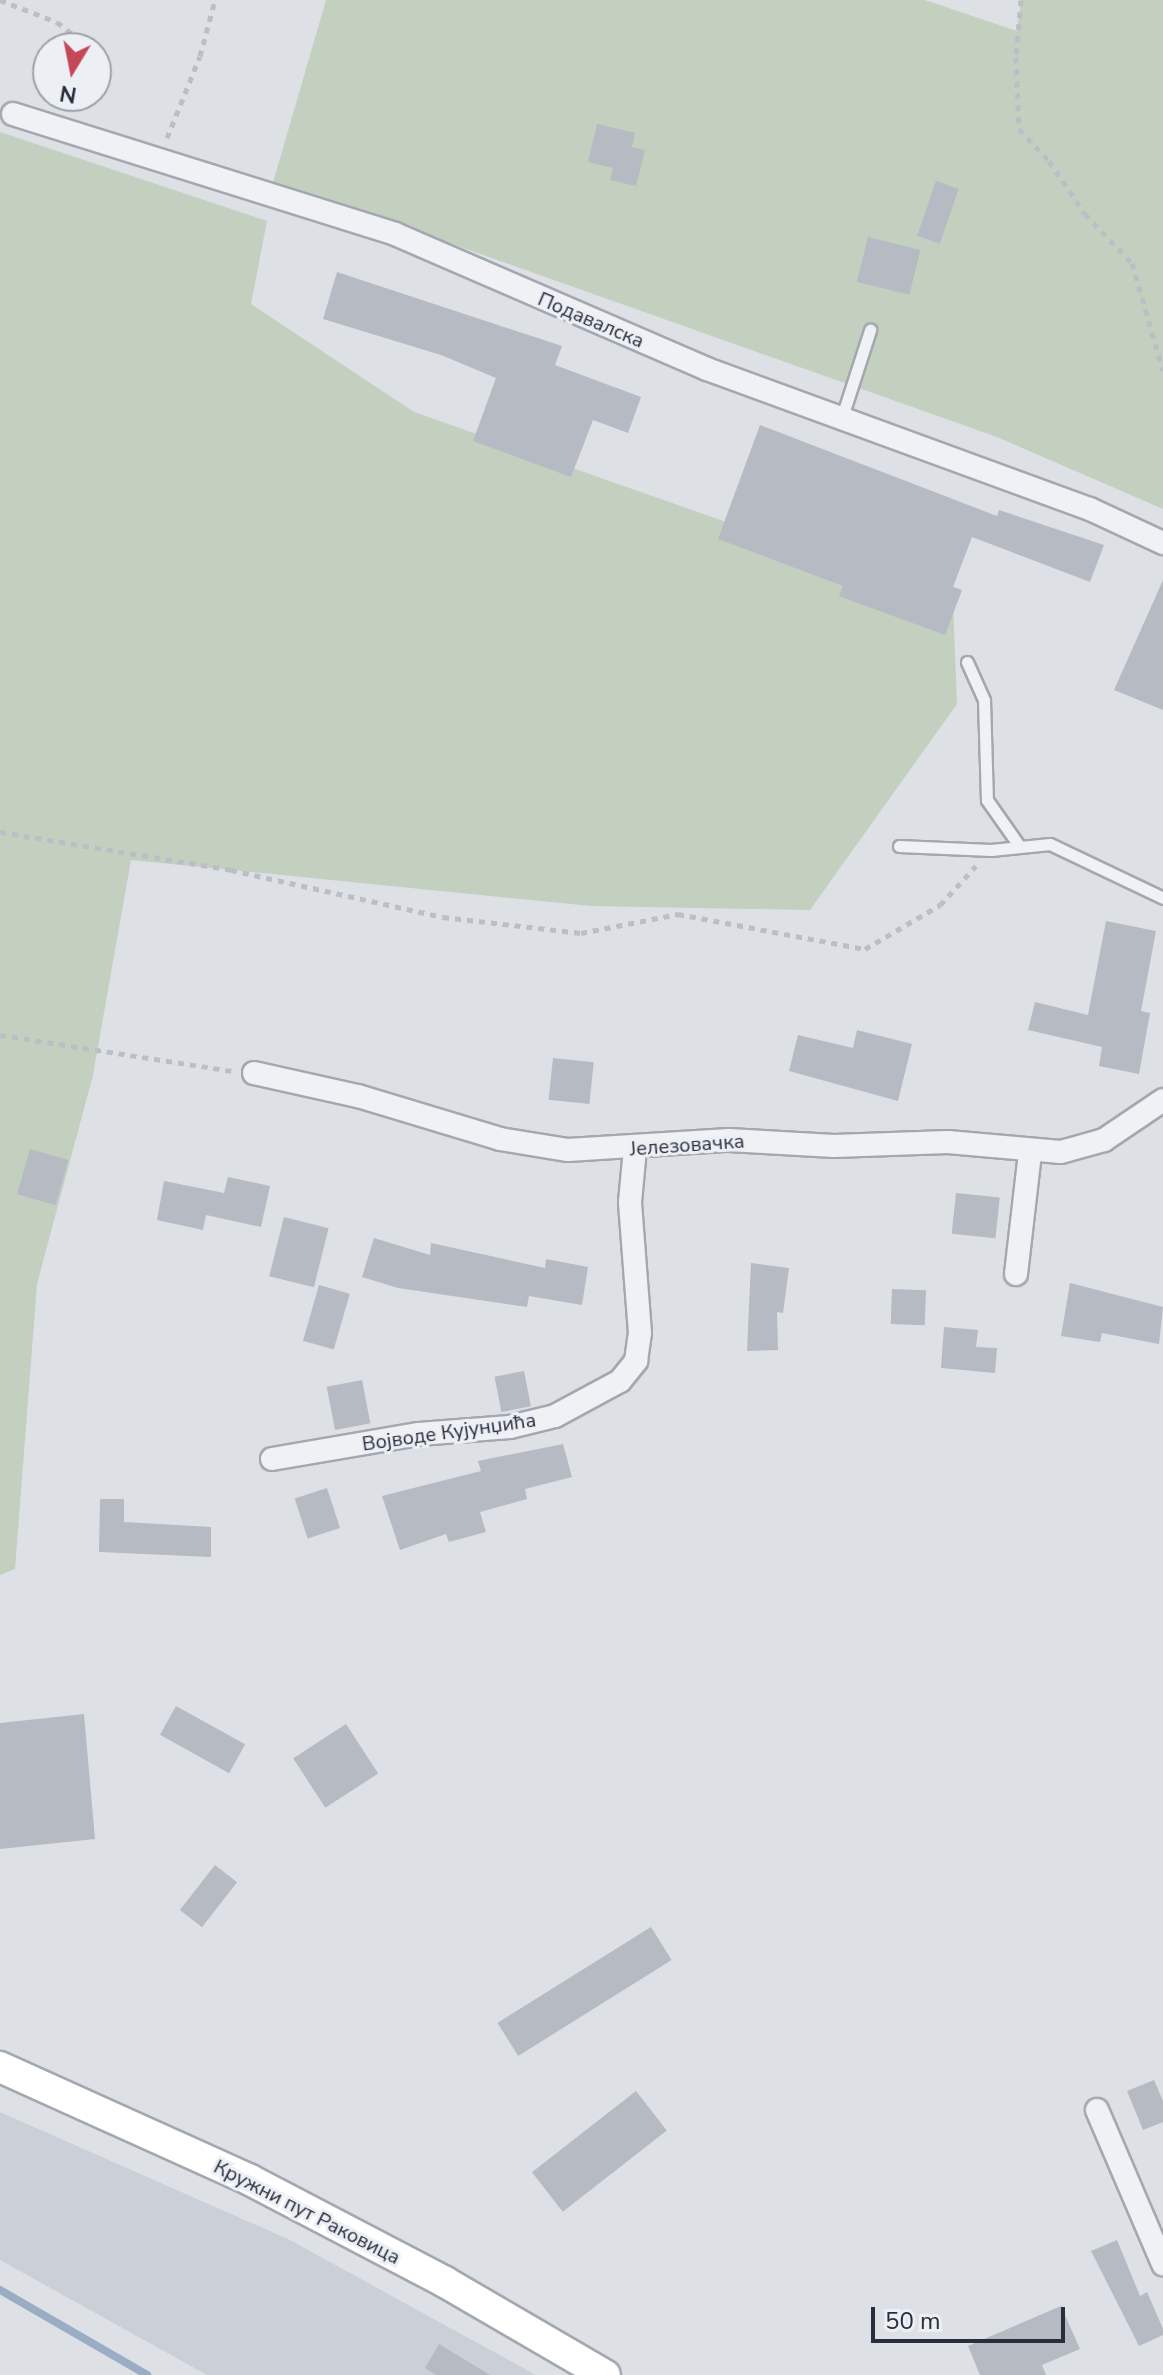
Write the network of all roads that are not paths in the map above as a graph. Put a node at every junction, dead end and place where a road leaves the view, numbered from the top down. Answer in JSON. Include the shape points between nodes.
{"nodes":[{"id":1,"x":13,"y":114,"type":"dead end"},
{"id":2,"x":870,"y":330,"type":"dead end"},
{"id":3,"x":841,"y":420,"type":"junction"},
{"id":4,"x":1163,"y":543,"type":"edge"},
{"id":5,"x":967,"y":662,"type":"dead end"},
{"id":6,"x":899,"y":846,"type":"dead end"},
{"id":7,"x":1020,"y":847,"type":"junction"},
{"id":8,"x":1163,"y":898,"type":"edge"},
{"id":9,"x":254,"y":1073,"type":"road end"},
{"id":10,"x":1163,"y":1100,"type":"edge"},
{"id":11,"x":635,"y":1149,"type":"junction"},
{"id":12,"x":1030,"y":1153,"type":"junction"},
{"id":13,"x":1016,"y":1274,"type":"dead end"},
{"id":14,"x":272,"y":1459,"type":"dead end"},
{"id":15,"x":0,"y":2067,"type":"edge"},
{"id":16,"x":1097,"y":2110,"type":"dead end"},
{"id":17,"x":1163,"y":2264,"type":"edge"},
{"id":18,"x":605,"y":2375,"type":"edge"}],
"edges":[{"from":1,"to":3,"type":"street","name":"Подавалска","via":[[395,234],[694,364]]},
{"from":2,"to":3,"type":"lane"},
{"from":3,"to":4,"type":"street","name":"Подавалска","via":[[1090,509]]},
{"from":5,"to":7,"type":"lane","via":[[984,700],[987,800]]},
{"from":6,"to":7,"type":"lane"},
{"from":7,"to":8,"type":"lane","via":[[1050,844]]},
{"from":9,"to":11,"type":"street","name":"Јелезовачка","via":[[358,1096],[523,1144]]},
{"from":10,"to":12,"type":"street","name":"Јелезовачка","via":[[1104,1140],[1078,1150]]},
{"from":11,"to":12,"type":"street","name":"Јелезовачка","via":[[699,1141],[834,1146],[948,1142]]},
{"from":11,"to":14,"type":"street","name":"Војводе Кујунџића","via":[[630,1202],[640,1333],[636,1361],[620,1381],[577,1406],[510,1427],[419,1434]]},
{"from":12,"to":13,"type":"street"},
{"from":15,"to":18,"type":"main road","name":"Кружни пут Раковица","via":[[316,2214]]},
{"from":16,"to":17,"type":"street"}]}
